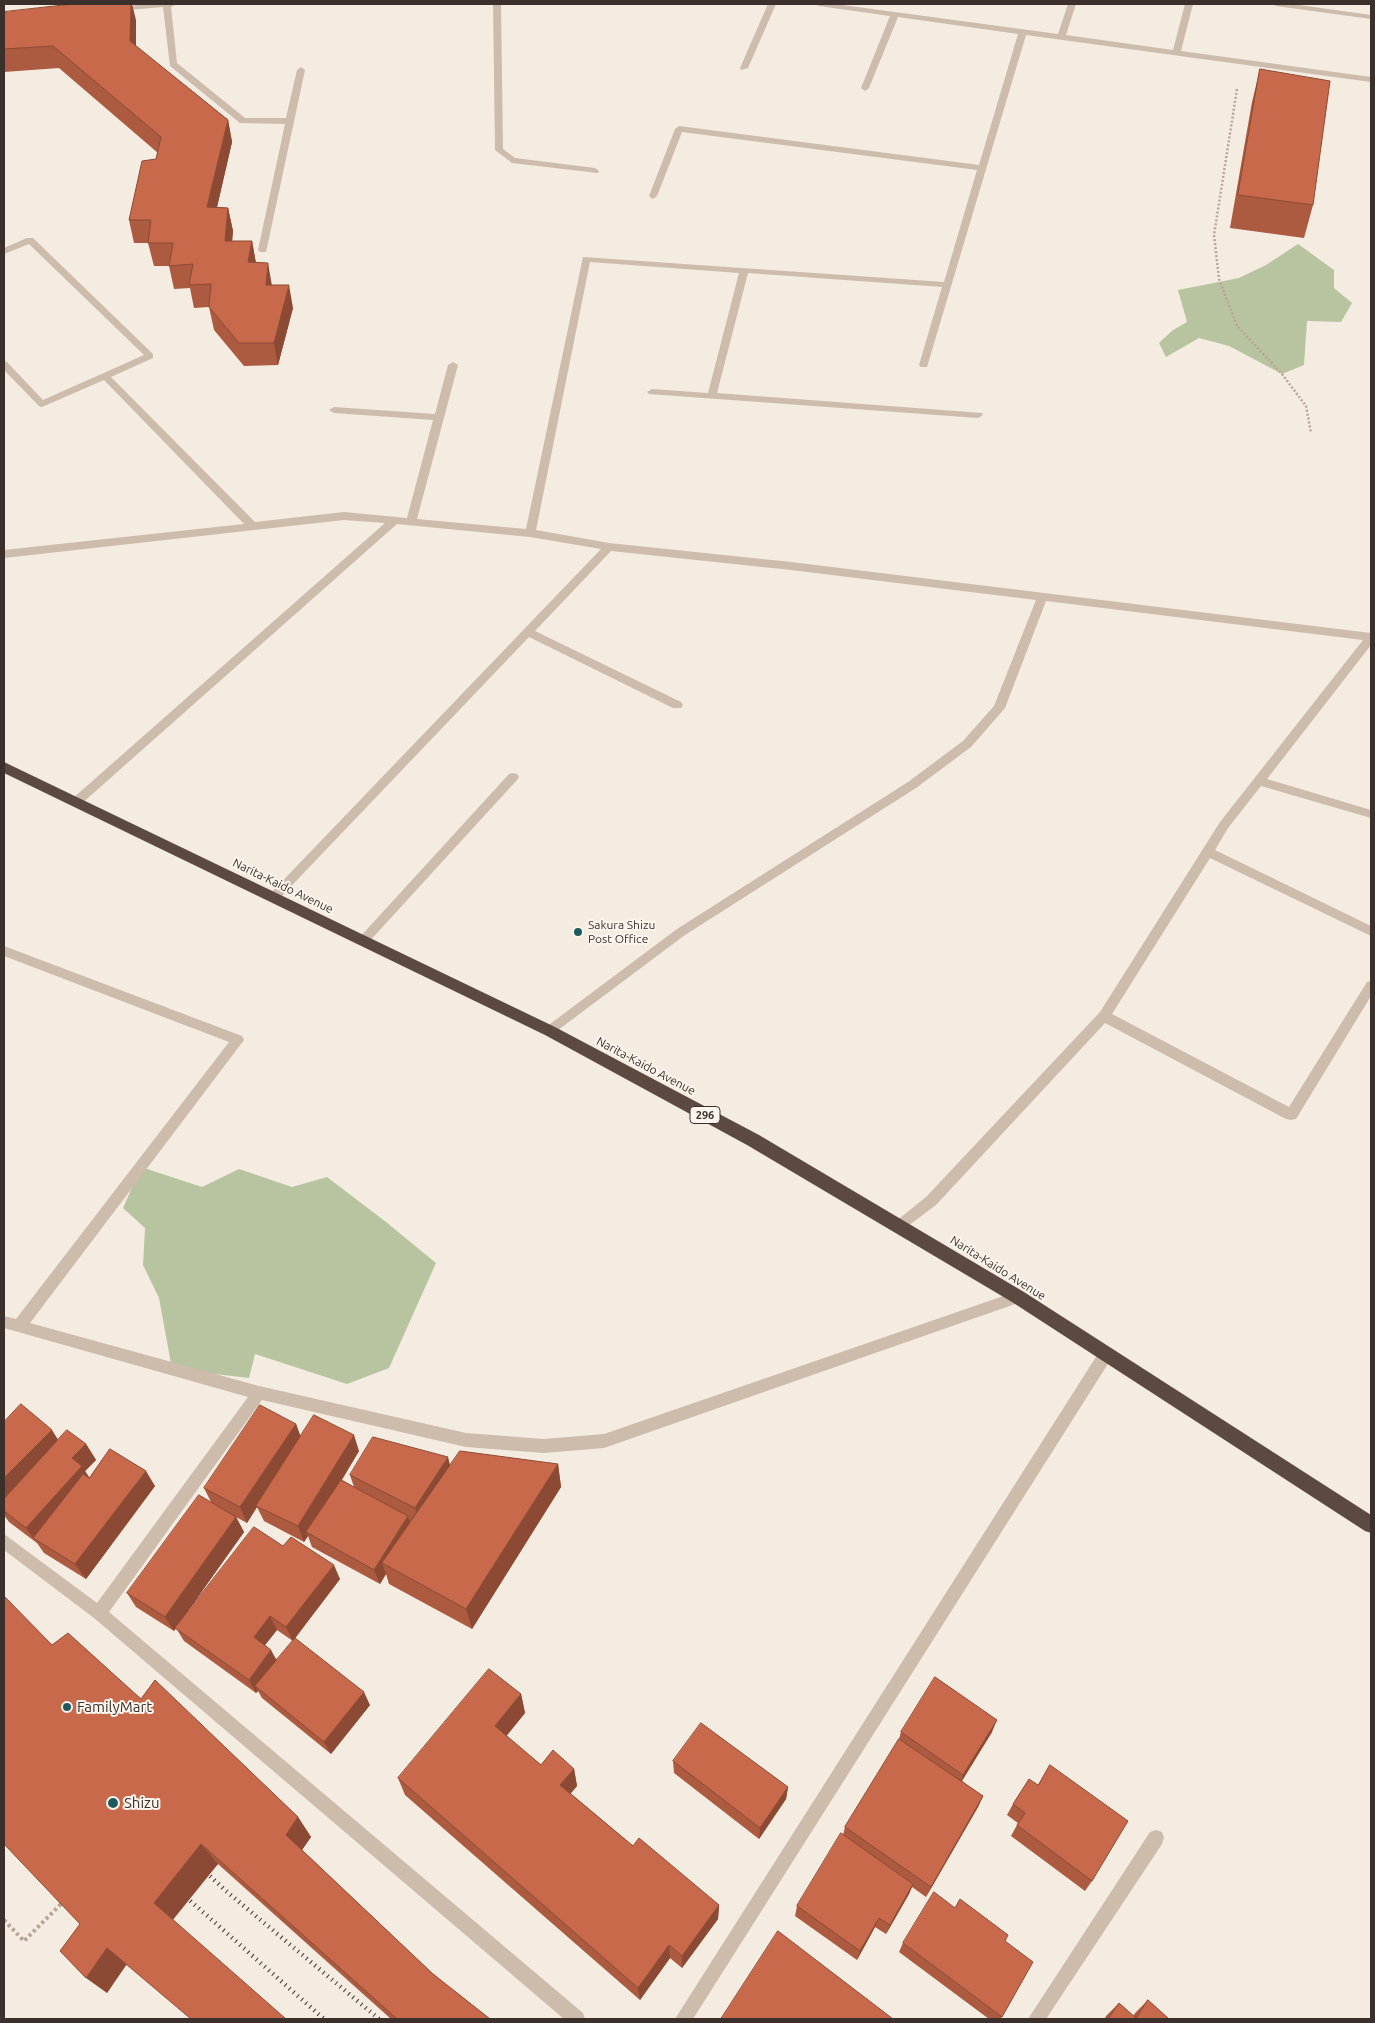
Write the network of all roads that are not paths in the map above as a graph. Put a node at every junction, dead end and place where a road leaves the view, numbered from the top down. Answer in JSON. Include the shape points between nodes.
{"nodes":[{"id":1,"x":167,"y":4,"type":"edge"},
{"id":2,"x":173,"y":4,"type":"edge"},
{"id":3,"x":497,"y":4,"type":"edge"},
{"id":4,"x":772,"y":4,"type":"edge"},
{"id":5,"x":819,"y":4,"type":"edge"},
{"id":6,"x":1072,"y":4,"type":"edge"},
{"id":7,"x":1189,"y":4,"type":"edge"},
{"id":8,"x":1276,"y":4,"type":"edge"},
{"id":9,"x":154,"y":5,"type":"edge"},
{"id":10,"x":108,"y":10,"type":"edge"},
{"id":11,"x":895,"y":14,"type":"junction"},
{"id":12,"x":1371,"y":17,"type":"edge"},
{"id":13,"x":1023,"y":31,"type":"junction"},
{"id":14,"x":1061,"y":37,"type":"junction"},
{"id":15,"x":1176,"y":52,"type":"junction"},
{"id":16,"x":744,"y":68,"type":"dead end"},
{"id":17,"x":302,"y":70,"type":"dead end"},
{"id":18,"x":1371,"y":78,"type":"edge"},
{"id":19,"x":865,"y":88,"type":"dead end"},
{"id":20,"x":290,"y":121,"type":"junction"},
{"id":21,"x":982,"y":168,"type":"junction"},
{"id":22,"x":595,"y":171,"type":"dead end"},
{"id":23,"x":653,"y":196,"type":"dead end"},
{"id":24,"x":263,"y":250,"type":"dead end"},
{"id":25,"x":4,"y":251,"type":"edge"},
{"id":26,"x":744,"y":270,"type":"junction"},
{"id":27,"x":948,"y":285,"type":"junction"},
{"id":28,"x":4,"y":364,"type":"edge"},
{"id":29,"x":453,"y":365,"type":"dead end"},
{"id":30,"x":924,"y":365,"type":"dead end"},
{"id":31,"x":104,"y":375,"type":"junction"},
{"id":32,"x":652,"y":392,"type":"dead end"},
{"id":33,"x":712,"y":395,"type":"junction"},
{"id":34,"x":334,"y":410,"type":"dead end"},
{"id":35,"x":978,"y":415,"type":"dead end"},
{"id":36,"x":439,"y":417,"type":"junction"},
{"id":37,"x":395,"y":520,"type":"junction"},
{"id":38,"x":411,"y":522,"type":"junction"},
{"id":39,"x":252,"y":526,"type":"junction"},
{"id":40,"x":530,"y":533,"type":"junction"},
{"id":41,"x":609,"y":547,"type":"junction"},
{"id":42,"x":4,"y":554,"type":"edge"},
{"id":43,"x":1042,"y":597,"type":"junction"},
{"id":44,"x":528,"y":632,"type":"junction"},
{"id":45,"x":1371,"y":637,"type":"edge"},
{"id":46,"x":677,"y":705,"type":"dead end"},
{"id":47,"x":4,"y":767,"type":"edge"},
{"id":48,"x":513,"y":777,"type":"dead end"},
{"id":49,"x":1259,"y":781,"type":"junction"},
{"id":50,"x":76,"y":802,"type":"junction"},
{"id":51,"x":1371,"y":814,"type":"edge"},
{"id":52,"x":1207,"y":851,"type":"junction"},
{"id":53,"x":273,"y":898,"type":"junction"},
{"id":54,"x":1371,"y":931,"type":"edge"},
{"id":55,"x":363,"y":941,"type":"junction"},
{"id":56,"x":4,"y":951,"type":"edge"},
{"id":57,"x":1371,"y":986,"type":"edge"},
{"id":58,"x":1104,"y":1016,"type":"junction"},
{"id":59,"x":550,"y":1031,"type":"junction"},
{"id":60,"x":900,"y":1226,"type":"junction"},
{"id":61,"x":1018,"y":1296,"type":"junction"},
{"id":62,"x":4,"y":1322,"type":"edge"},
{"id":63,"x":19,"y":1326,"type":"junction"},
{"id":64,"x":1106,"y":1354,"type":"junction"},
{"id":65,"x":259,"y":1393,"type":"junction"},
{"id":66,"x":1371,"y":1525,"type":"edge"},
{"id":67,"x":4,"y":1541,"type":"edge"},
{"id":68,"x":99,"y":1613,"type":"junction"},
{"id":69,"x":1156,"y":1838,"type":"dead end"},
{"id":70,"x":577,"y":2019,"type":"edge"},
{"id":71,"x":684,"y":2019,"type":"edge"},
{"id":72,"x":1036,"y":2019,"type":"edge"}],
"edges":[{"from":1,"to":2,"type":"street"},
{"from":1,"to":9,"type":"street"},
{"from":1,"to":20,"type":"street","via":[[173,64],[243,121]]},
{"from":3,"to":22,"type":"street","via":[[499,150],[512,160]]},
{"from":4,"to":16,"type":"street"},
{"from":5,"to":11,"type":"street"},
{"from":6,"to":14,"type":"street"},
{"from":7,"to":15,"type":"street"},
{"from":8,"to":12,"type":"street"},
{"from":9,"to":10,"type":"street"},
{"from":11,"to":13,"type":"street"},
{"from":11,"to":19,"type":"street"},
{"from":13,"to":14,"type":"street"},
{"from":13,"to":21,"type":"street"},
{"from":14,"to":15,"type":"street"},
{"from":15,"to":18,"type":"street"},
{"from":17,"to":20,"type":"street"},
{"from":20,"to":24,"type":"street"},
{"from":21,"to":23,"type":"street","via":[[679,128]]},
{"from":21,"to":27,"type":"street"},
{"from":25,"to":31,"type":"street","via":[[30,240],[150,356]]},
{"from":26,"to":27,"type":"street"},
{"from":26,"to":33,"type":"street"},
{"from":26,"to":40,"type":"street","via":[[586,259]]},
{"from":27,"to":30,"type":"street"},
{"from":28,"to":31,"type":"street","via":[[42,404]]},
{"from":29,"to":36,"type":"street"},
{"from":31,"to":39,"type":"street"},
{"from":32,"to":33,"type":"street"},
{"from":33,"to":35,"type":"street"},
{"from":34,"to":36,"type":"street"},
{"from":36,"to":38,"type":"street"},
{"from":37,"to":38,"type":"street"},
{"from":37,"to":39,"type":"street","via":[[344,516]]},
{"from":37,"to":50,"type":"street"},
{"from":38,"to":40,"type":"street"},
{"from":39,"to":42,"type":"street"},
{"from":40,"to":41,"type":"street"},
{"from":41,"to":43,"type":"street"},
{"from":41,"to":44,"type":"street"},
{"from":43,"to":45,"type":"street"},
{"from":43,"to":59,"type":"street","via":[[999,708],[967,744],[912,785],[680,932]]},
{"from":44,"to":46,"type":"street"},
{"from":44,"to":53,"type":"street"},
{"from":45,"to":49,"type":"street"},
{"from":47,"to":50,"type":"highway","name":"Narita-Kaido Avenue","number":"296"},
{"from":48,"to":55,"type":"street"},
{"from":49,"to":51,"type":"street"},
{"from":49,"to":52,"type":"street"},
{"from":50,"to":53,"type":"highway","name":"Narita-Kaido Avenue","number":"296"},
{"from":52,"to":54,"type":"street"},
{"from":52,"to":58,"type":"street"},
{"from":53,"to":55,"type":"highway","name":"Narita-Kaido Avenue","number":"296"},
{"from":55,"to":59,"type":"highway","name":"Narita-Kaido Avenue","number":"296"},
{"from":56,"to":63,"type":"street","via":[[238,1040]]},
{"from":57,"to":58,"type":"street","via":[[1291,1115]]},
{"from":58,"to":60,"type":"street","via":[[931,1202]]},
{"from":59,"to":60,"type":"highway","name":"Narita-Kaido Avenue","number":"296","via":[[753,1140]]},
{"from":60,"to":61,"type":"highway","name":"Narita-Kaido Avenue","number":"296"},
{"from":61,"to":64,"type":"highway","name":"Narita-Kaido Avenue","number":"296"},
{"from":61,"to":65,"type":"street","via":[[604,1441],[544,1446],[466,1440]]},
{"from":62,"to":63,"type":"street"},
{"from":63,"to":65,"type":"street"},
{"from":64,"to":66,"type":"highway","name":"Narita-Kaido Avenue","number":"296"},
{"from":64,"to":71,"type":"street"},
{"from":65,"to":68,"type":"street"},
{"from":67,"to":68,"type":"street"},
{"from":68,"to":70,"type":"street"},
{"from":69,"to":72,"type":"street"}]}
